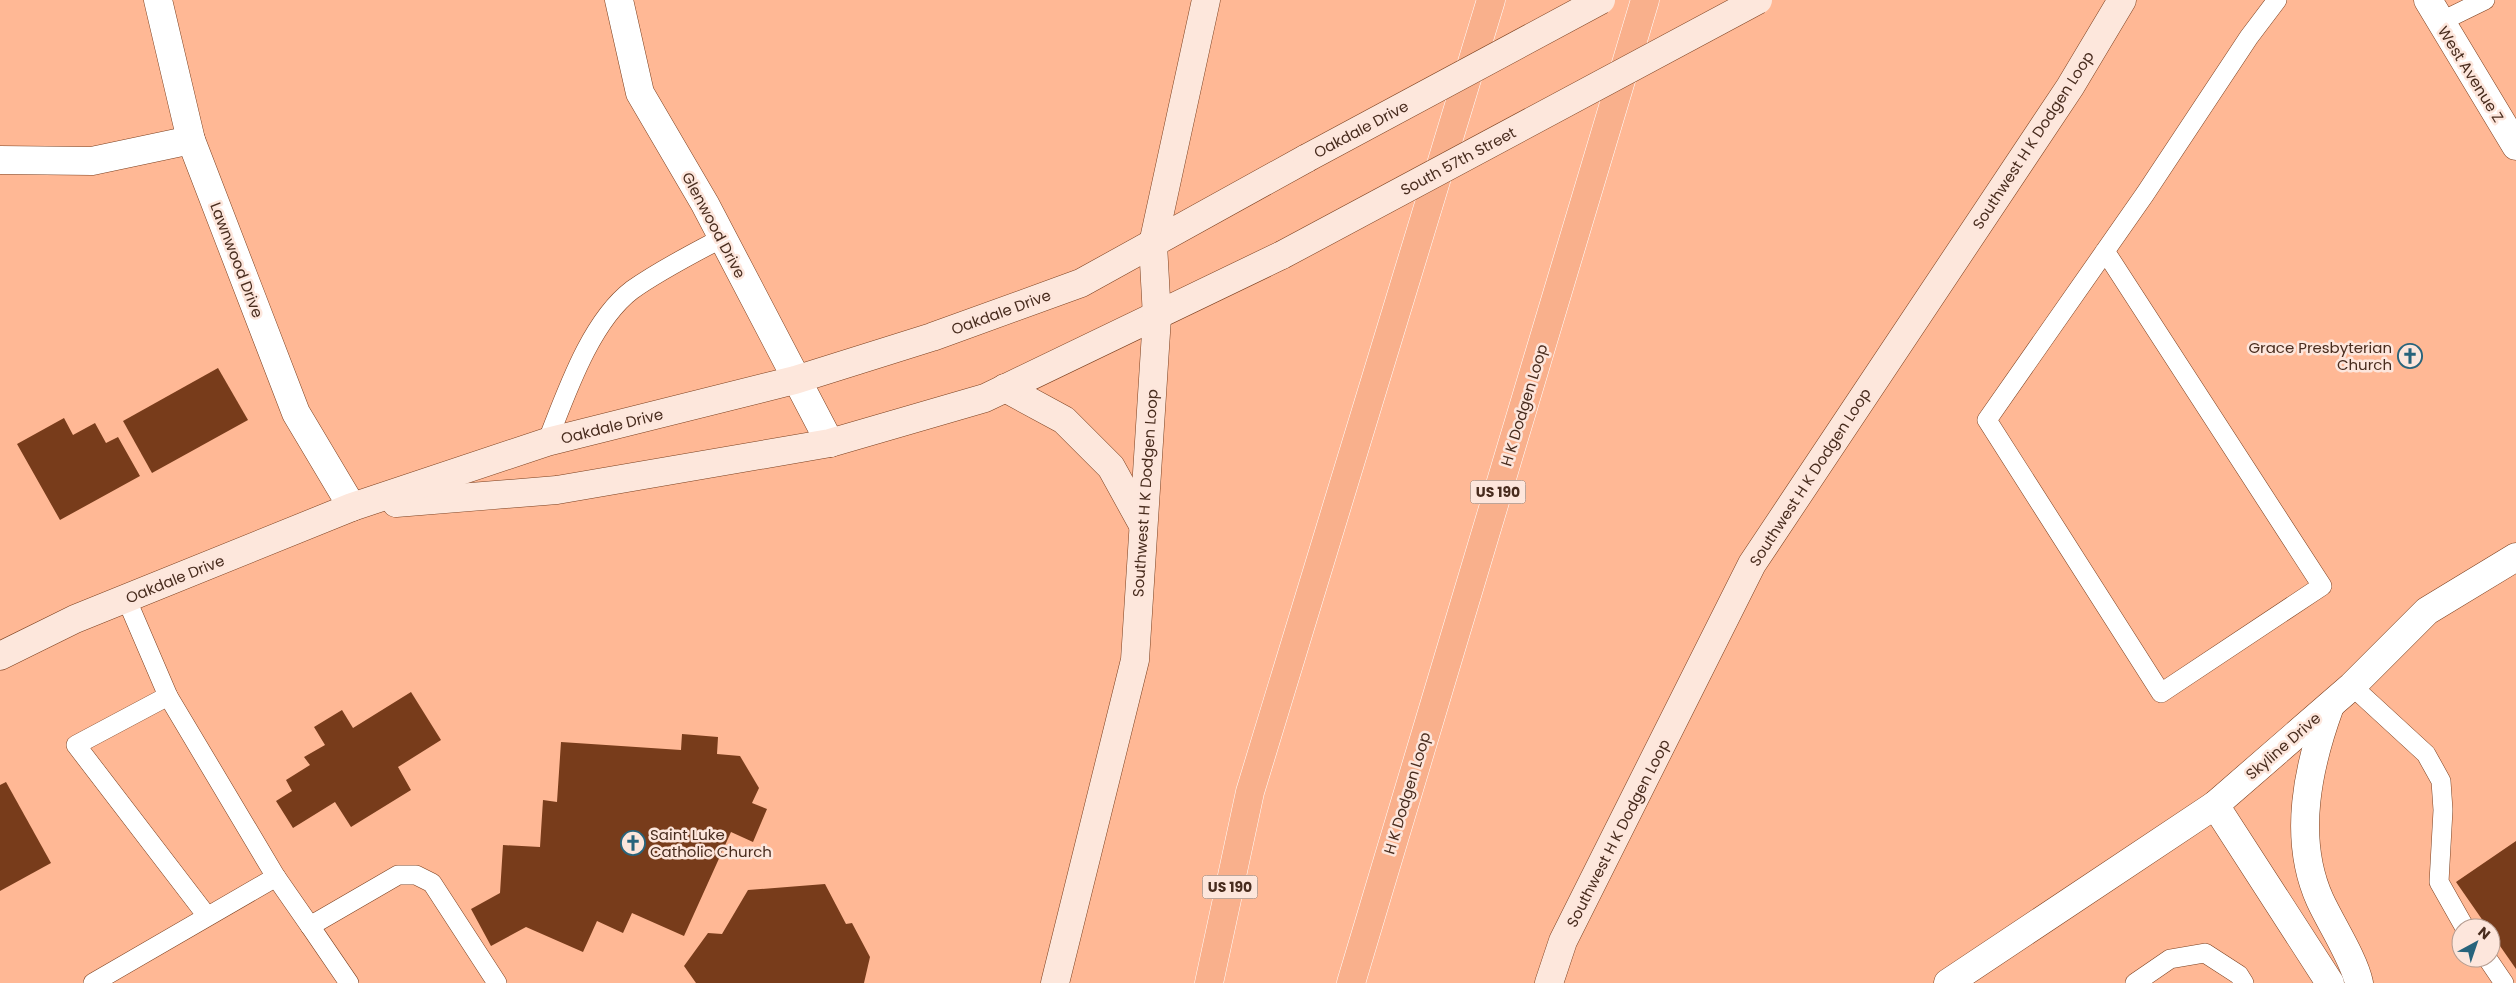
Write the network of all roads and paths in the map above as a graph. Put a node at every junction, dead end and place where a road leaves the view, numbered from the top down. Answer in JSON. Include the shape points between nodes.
{"nodes":[{"id":1,"x":158,"y":0,"type":"edge"},
{"id":2,"x":619,"y":0,"type":"edge"},
{"id":3,"x":1206,"y":0,"type":"edge"},
{"id":4,"x":1491,"y":0,"type":"edge"},
{"id":5,"x":1601,"y":0,"type":"edge"},
{"id":6,"x":1645,"y":0,"type":"edge"},
{"id":7,"x":1758,"y":0,"type":"edge"},
{"id":8,"x":2122,"y":0,"type":"edge"},
{"id":9,"x":2276,"y":0,"type":"edge"},
{"id":10,"x":2485,"y":0,"type":"edge"},
{"id":11,"x":2434,"y":11,"type":"edge"},
{"id":12,"x":191,"y":140,"type":"junction"},
{"id":13,"x":2516,"y":146,"type":"edge"},
{"id":14,"x":0,"y":160,"type":"edge"},
{"id":15,"x":722,"y":238,"type":"junction"},
{"id":16,"x":1153,"y":244,"type":"junction"},
{"id":17,"x":2105,"y":251,"type":"junction"},
{"id":18,"x":1157,"y":317,"type":"junction"},
{"id":19,"x":795,"y":380,"type":"junction"},
{"id":20,"x":1005,"y":388,"type":"junction"},
{"id":21,"x":547,"y":442,"type":"junction"},
{"id":22,"x":830,"y":443,"type":"junction"},
{"id":23,"x":352,"y":507,"type":"junction"},
{"id":24,"x":1144,"y":525,"type":"junction"},
{"id":25,"x":2516,"y":557,"type":"edge"},
{"id":26,"x":126,"y":598,"type":"junction"},
{"id":27,"x":0,"y":656,"type":"edge"},
{"id":28,"x":2352,"y":686,"type":"junction"},
{"id":29,"x":168,"y":696,"type":"junction"},
{"id":30,"x":2331,"y":705,"type":"junction"},
{"id":31,"x":1250,"y":792,"type":"junction"},
{"id":32,"x":2215,"y":805,"type":"junction"},
{"id":33,"x":276,"y":877,"type":"junction"},
{"id":34,"x":206,"y":916,"type":"junction"},
{"id":35,"x":2459,"y":918,"type":"edge"},
{"id":36,"x":310,"y":926,"type":"junction"},
{"id":37,"x":2494,"y":968,"type":"edge"},
{"id":38,"x":93,"y":983,"type":"edge"},
{"id":39,"x":349,"y":983,"type":"edge"},
{"id":40,"x":497,"y":983,"type":"edge"},
{"id":41,"x":1055,"y":983,"type":"edge"},
{"id":42,"x":1190,"y":983,"type":"edge"},
{"id":43,"x":1209,"y":983,"type":"edge"},
{"id":44,"x":1350,"y":983,"type":"edge"},
{"id":45,"x":1548,"y":983,"type":"edge"},
{"id":46,"x":1948,"y":983,"type":"edge"},
{"id":47,"x":2135,"y":983,"type":"edge"},
{"id":48,"x":2244,"y":983,"type":"edge"},
{"id":49,"x":2330,"y":983,"type":"edge"},
{"id":50,"x":2359,"y":983,"type":"edge"},
{"id":51,"x":2504,"y":983,"type":"edge"}],
"edges":[{"from":1,"to":12,"type":"street","name":"Lawnwood Drive"},
{"from":2,"to":15,"type":"street","name":"Glenwood Drive","via":[[640,93]]},
{"from":3,"to":16,"type":"main road","name":"Southwest H K Dodgen Loop"},
{"from":4,"to":31,"type":"highway","number":"US 190"},
{"from":5,"to":16,"type":"main road","name":"Oakdale Drive","bridge":true},
{"from":6,"to":44,"type":"highway","name":"H K Dodgen Loop","number":"US 190"},
{"from":7,"to":18,"type":"main road","name":"South 57th Street","bridge":true,"via":[[1282,255]]},
{"from":8,"to":45,"type":"main road","name":"Southwest H K Dodgen Loop","via":[[2070,87],[1752,564],[1562,941]]},
{"from":9,"to":17,"type":"lane"},
{"from":10,"to":11,"type":"lane"},
{"from":11,"to":13,"type":"street","name":"West Avenue Z"},
{"from":12,"to":14,"type":"street","via":[[92,161]]},
{"from":12,"to":23,"type":"street","name":"Lawnwood Drive","via":[[296,413]]},
{"from":15,"to":19,"type":"street","name":"Glenwood Drive"},
{"from":15,"to":21,"type":"lane","via":[[632,291],[612,310],[594,336]]},
{"from":16,"to":18,"type":"main road","name":"Southwest H K Dodgen Loop"},
{"from":16,"to":19,"type":"main road","name":"Oakdale Drive","via":[[1081,283],[932,337]]},
{"from":17,"to":17,"type":"lane","via":[[1987,420],[2161,693],[2322,586]]},
{"from":18,"to":20,"type":"main road","name":"Oakdale Drive"},
{"from":18,"to":24,"type":"main road","name":"Southwest H K Dodgen Loop"},
{"from":19,"to":21,"type":"main road","name":"Oakdale Drive"},
{"from":19,"to":22,"type":"street","name":"Glenwood Drive"},
{"from":20,"to":22,"type":"main road","name":"Oakdale Drive","via":[[985,398]]},
{"from":20,"to":24,"type":"main road","via":[[1064,420],[1111,467]]},
{"from":21,"to":23,"type":"main road","name":"Oakdale Drive"},
{"from":22,"to":23,"type":"main road","name":"Oakdale Drive","via":[[557,490]]},
{"from":23,"to":26,"type":"main road","name":"Oakdale Drive"},
{"from":24,"to":41,"type":"main road","name":"Southwest H K Dodgen Loop","via":[[1135,660]]},
{"from":25,"to":28,"type":"street","name":"Skyline Drive","via":[[2427,611]]},
{"from":26,"to":27,"type":"main road","name":"Oakdale Drive"},
{"from":26,"to":29,"type":"lane"},
{"from":28,"to":30,"type":"street","name":"Skyline Drive"},
{"from":28,"to":35,"type":"lane","via":[[2426,754],[2440,781],[2443,810],[2439,882]]},
{"from":29,"to":33,"type":"lane"},
{"from":29,"to":34,"type":"lane","via":[[76,745]]},
{"from":30,"to":32,"type":"street","name":"Skyline Drive"},
{"from":30,"to":50,"type":"street","via":[[2318,739],[2308,783],[2305,827],[2309,862],[2319,897]]},
{"from":31,"to":42,"type":"highway"},
{"from":31,"to":43,"type":"highway","number":"US 190"},
{"from":32,"to":46,"type":"street","name":"Skyline Drive"},
{"from":32,"to":49,"type":"street"},
{"from":33,"to":34,"type":"lane"},
{"from":33,"to":36,"type":"lane"},
{"from":34,"to":38,"type":"lane"},
{"from":36,"to":39,"type":"lane"},
{"from":36,"to":40,"type":"lane","via":[[398,876],[416,874],[432,883]]},
{"from":37,"to":51,"type":"lane"},
{"from":47,"to":48,"type":"lane","via":[[2170,959],[2206,953],[2239,975]]}]}
